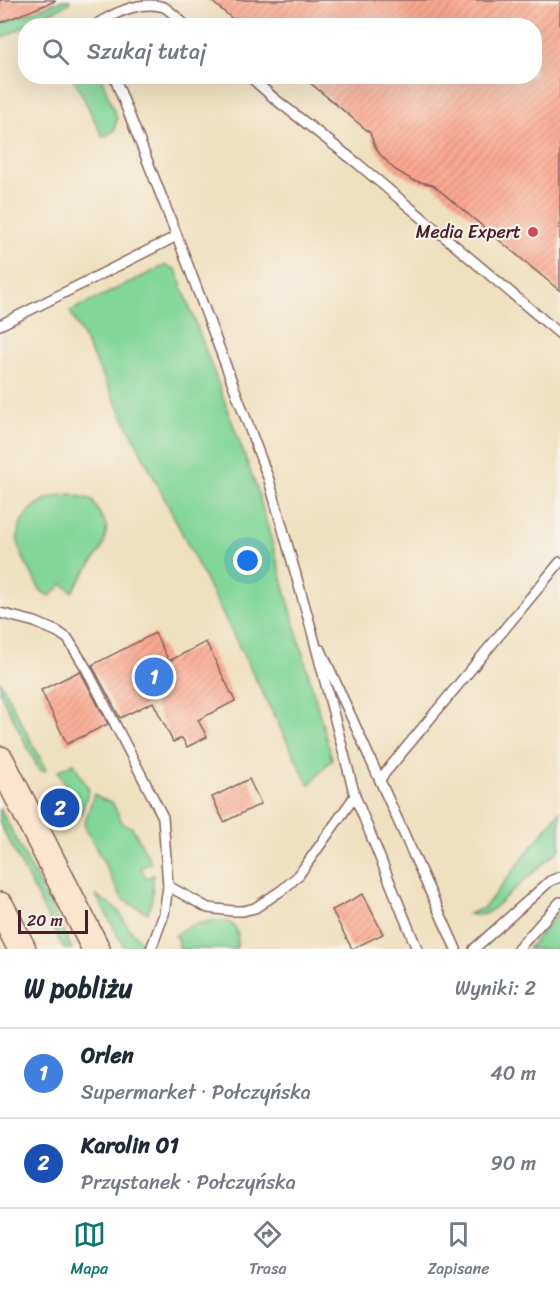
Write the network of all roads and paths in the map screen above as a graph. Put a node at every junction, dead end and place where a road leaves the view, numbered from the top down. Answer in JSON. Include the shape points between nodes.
{"nodes":[{"id":1,"x":106,"y":18,"type":"edge"},
{"id":2,"x":176,"y":18,"type":"edge"},
{"id":3,"x":117,"y":84,"type":"edge"},
{"id":4,"x":258,"y":84,"type":"edge"},
{"id":5,"x":177,"y":236,"type":"junction"},
{"id":6,"x":0,"y":325,"type":"edge"},
{"id":7,"x":560,"y":334,"type":"edge"},
{"id":8,"x":560,"y":562,"type":"edge"},
{"id":9,"x":0,"y":613,"type":"edge"},
{"id":10,"x":311,"y":628,"type":"junction"},
{"id":11,"x":0,"y":760,"type":"edge"},
{"id":12,"x":380,"y":779,"type":"junction"},
{"id":13,"x":355,"y":796,"type":"junction"},
{"id":14,"x":560,"y":877,"type":"edge"},
{"id":15,"x":168,"y":886,"type":"junction"},
{"id":16,"x":560,"y":902,"type":"edge"},
{"id":17,"x":0,"y":906,"type":"edge"},
{"id":18,"x":22,"y":949,"type":"edge"},
{"id":19,"x":96,"y":949,"type":"edge"},
{"id":20,"x":152,"y":949,"type":"edge"},
{"id":21,"x":417,"y":949,"type":"edge"},
{"id":22,"x":456,"y":949,"type":"edge"},
{"id":23,"x":474,"y":949,"type":"edge"},
{"id":24,"x":518,"y":949,"type":"edge"}],
"edges":[{"from":1,"to":2,"type":"lane","via":[[127,4],[153,2]]},
{"from":3,"to":5,"type":"lane"},
{"from":4,"to":7,"type":"lane"},
{"from":5,"to":6,"type":"lane"},
{"from":5,"to":10,"type":"lane","via":[[269,480]]},
{"from":8,"to":12,"type":"lane"},
{"from":9,"to":15,"type":"lane","via":[[58,632],[68,639],[86,668],[163,817]]},
{"from":10,"to":12,"type":"lane"},
{"from":10,"to":13,"type":"lane"},
{"from":11,"to":19,"type":"main road"},
{"from":12,"to":22,"type":"lane"},
{"from":13,"to":15,"type":"lane","via":[[298,876],[255,908],[208,908]]},
{"from":13,"to":21,"type":"lane"},
{"from":14,"to":23,"type":"lane","via":[[550,881]]},
{"from":15,"to":20,"type":"lane","via":[[164,914]]},
{"from":16,"to":24,"type":"lane"},
{"from":17,"to":18,"type":"main road"}]}
